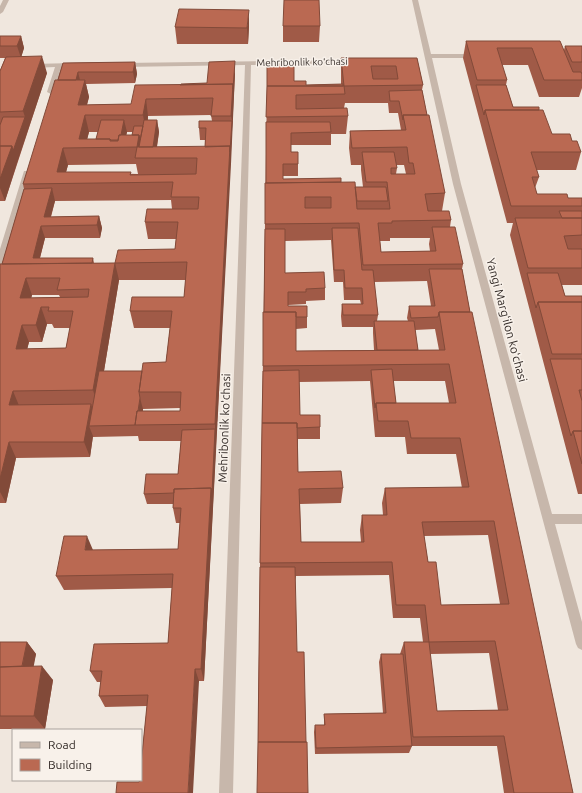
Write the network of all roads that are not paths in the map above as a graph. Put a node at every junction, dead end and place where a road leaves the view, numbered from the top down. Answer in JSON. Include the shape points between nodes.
{"nodes":[{"id":1,"x":6,"y":0,"type":"edge"},
{"id":2,"x":415,"y":0,"type":"edge"},
{"id":3,"x":0,"y":12,"type":"edge"},
{"id":4,"x":481,"y":56,"type":"edge"},
{"id":5,"x":425,"y":59,"type":"junction"},
{"id":6,"x":365,"y":62,"type":"edge"},
{"id":7,"x":248,"y":63,"type":"junction"},
{"id":8,"x":83,"y":65,"type":"edge"},
{"id":9,"x":114,"y":65,"type":"edge"},
{"id":10,"x":22,"y":66,"type":"edge"},
{"id":11,"x":59,"y":66,"type":"junction"},
{"id":12,"x":48,"y":104,"type":"edge"},
{"id":13,"x":30,"y":164,"type":"edge"},
{"id":14,"x":0,"y":262,"type":"edge"},
{"id":15,"x":548,"y":519,"type":"junction"},
{"id":16,"x":582,"y":519,"type":"edge"},
{"id":17,"x":582,"y":644,"type":"edge"},
{"id":18,"x":226,"y":793,"type":"edge"}],
"edges":[{"from":1,"to":3,"type":"street"},
{"from":2,"to":5,"type":"street","name":"Yangi Margʻilon koʻchasi"},
{"from":4,"to":5,"type":"street"},
{"from":5,"to":15,"type":"street","name":"Yangi Margʻilon koʻchasi"},
{"from":6,"to":7,"type":"street","name":"Mehribonlik koʻchasi"},
{"from":7,"to":9,"type":"street","name":"Mehribonlik koʻchasi"},
{"from":7,"to":18,"type":"street","name":"Mehribonlik koʻchasi"},
{"from":8,"to":11,"type":"street"},
{"from":10,"to":11,"type":"street"},
{"from":11,"to":12,"type":"street"},
{"from":13,"to":14,"type":"street"},
{"from":15,"to":16,"type":"street"},
{"from":15,"to":17,"type":"street","name":"Yangi Margʻilon koʻchasi"}]}
